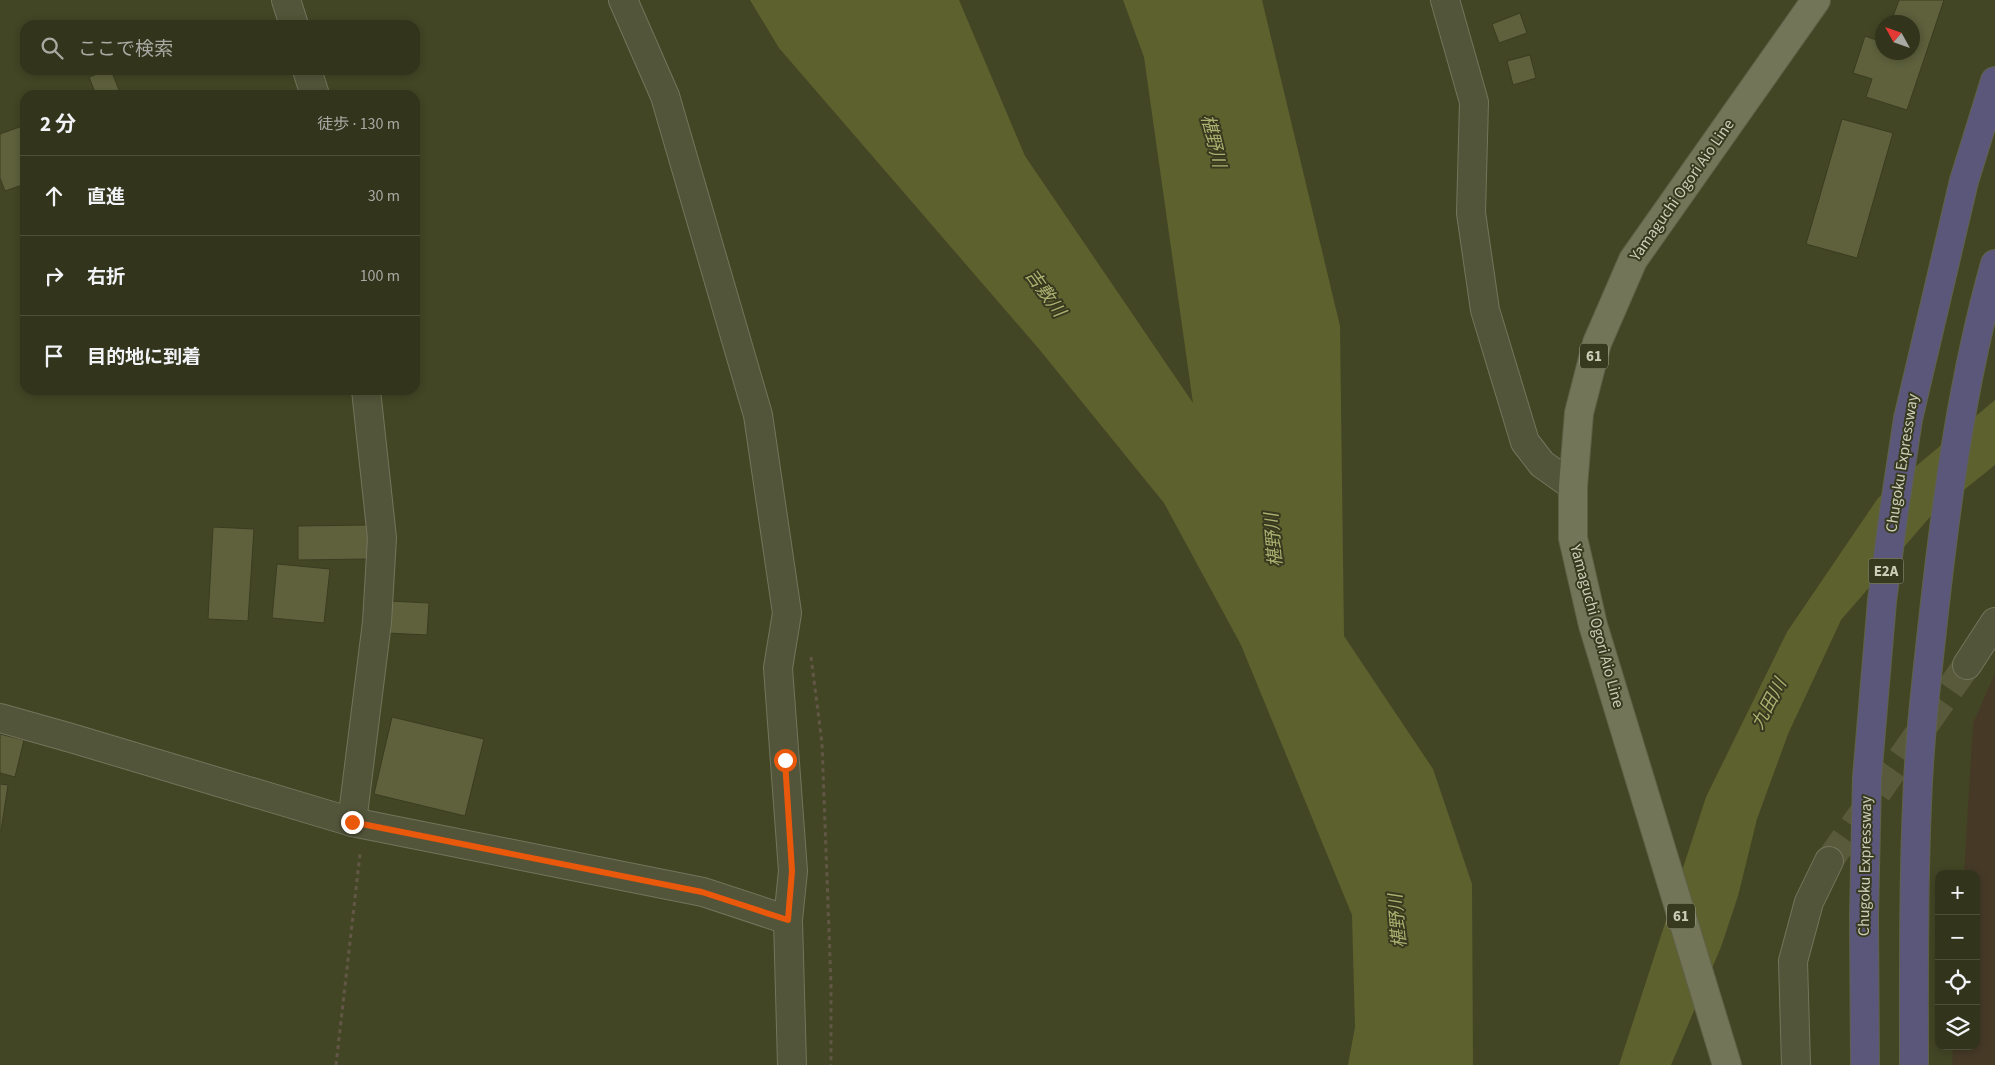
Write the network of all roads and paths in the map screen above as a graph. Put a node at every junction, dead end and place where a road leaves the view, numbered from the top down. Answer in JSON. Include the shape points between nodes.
{"nodes":[{"id":1,"x":286,"y":0,"type":"edge"},
{"id":2,"x":623,"y":0,"type":"edge"},
{"id":3,"x":1445,"y":0,"type":"edge"},
{"id":4,"x":1816,"y":0,"type":"edge"},
{"id":5,"x":292,"y":20,"type":"edge"},
{"id":6,"x":308,"y":75,"type":"edge"},
{"id":7,"x":1995,"y":81,"type":"edge"},
{"id":8,"x":313,"y":90,"type":"edge"},
{"id":9,"x":1995,"y":264,"type":"edge"},
{"id":10,"x":367,"y":395,"type":"edge"},
{"id":11,"x":1573,"y":486,"type":"junction"},
{"id":12,"x":1995,"y":622,"type":"edge"},
{"id":13,"x":1967,"y":665,"type":"tunnel mouth"},
{"id":14,"x":0,"y":718,"type":"edge"},
{"id":15,"x":357,"y":823,"type":"junction"},
{"id":16,"x":1829,"y":861,"type":"tunnel mouth"},
{"id":17,"x":788,"y":920,"type":"junction"},
{"id":18,"x":336,"y":1065,"type":"edge"},
{"id":19,"x":792,"y":1065,"type":"edge"},
{"id":20,"x":1727,"y":1065,"type":"edge"},
{"id":21,"x":1796,"y":1065,"type":"edge"},
{"id":22,"x":1864,"y":1065,"type":"edge"},
{"id":23,"x":1914,"y":1065,"type":"edge"}],
"edges":[{"from":1,"to":5,"type":"street"},
{"from":2,"to":17,"type":"street","via":[[665,96],[758,415],[787,613],[778,668],[792,871]]},
{"from":3,"to":11,"type":"street","via":[[1474,102],[1471,213],[1485,310],[1525,442],[1542,464]]},
{"from":4,"to":11,"type":"main road","name":"Yamaguchi Ogori Aio Line","number":"61","via":[[1633,260],[1597,343],[1579,413]]},
{"from":6,"to":8,"type":"street"},
{"from":7,"to":22,"type":"highway","name":"Chugoku Expressway","number":"E2A","via":[[1964,181],[1920,367],[1908,419],[1891,529],[1867,778]]},
{"from":9,"to":23,"type":"highway","via":[[1952,461],[1924,700],[1917,804]]},
{"from":10,"to":15,"type":"street","via":[[382,538]]},
{"from":11,"to":20,"type":"main road","name":"Yamaguchi Ogori Aio Line","number":"61","via":[[1573,538],[1593,625]]},
{"from":12,"to":13,"type":"street"},
{"from":14,"to":15,"type":"street"},
{"from":15,"to":17,"type":"street","via":[[702,892]]},
{"from":15,"to":18,"type":"path"},
{"from":16,"to":21,"type":"street","via":[[1809,902],[1793,961]]},
{"from":17,"to":19,"type":"street"}]}
